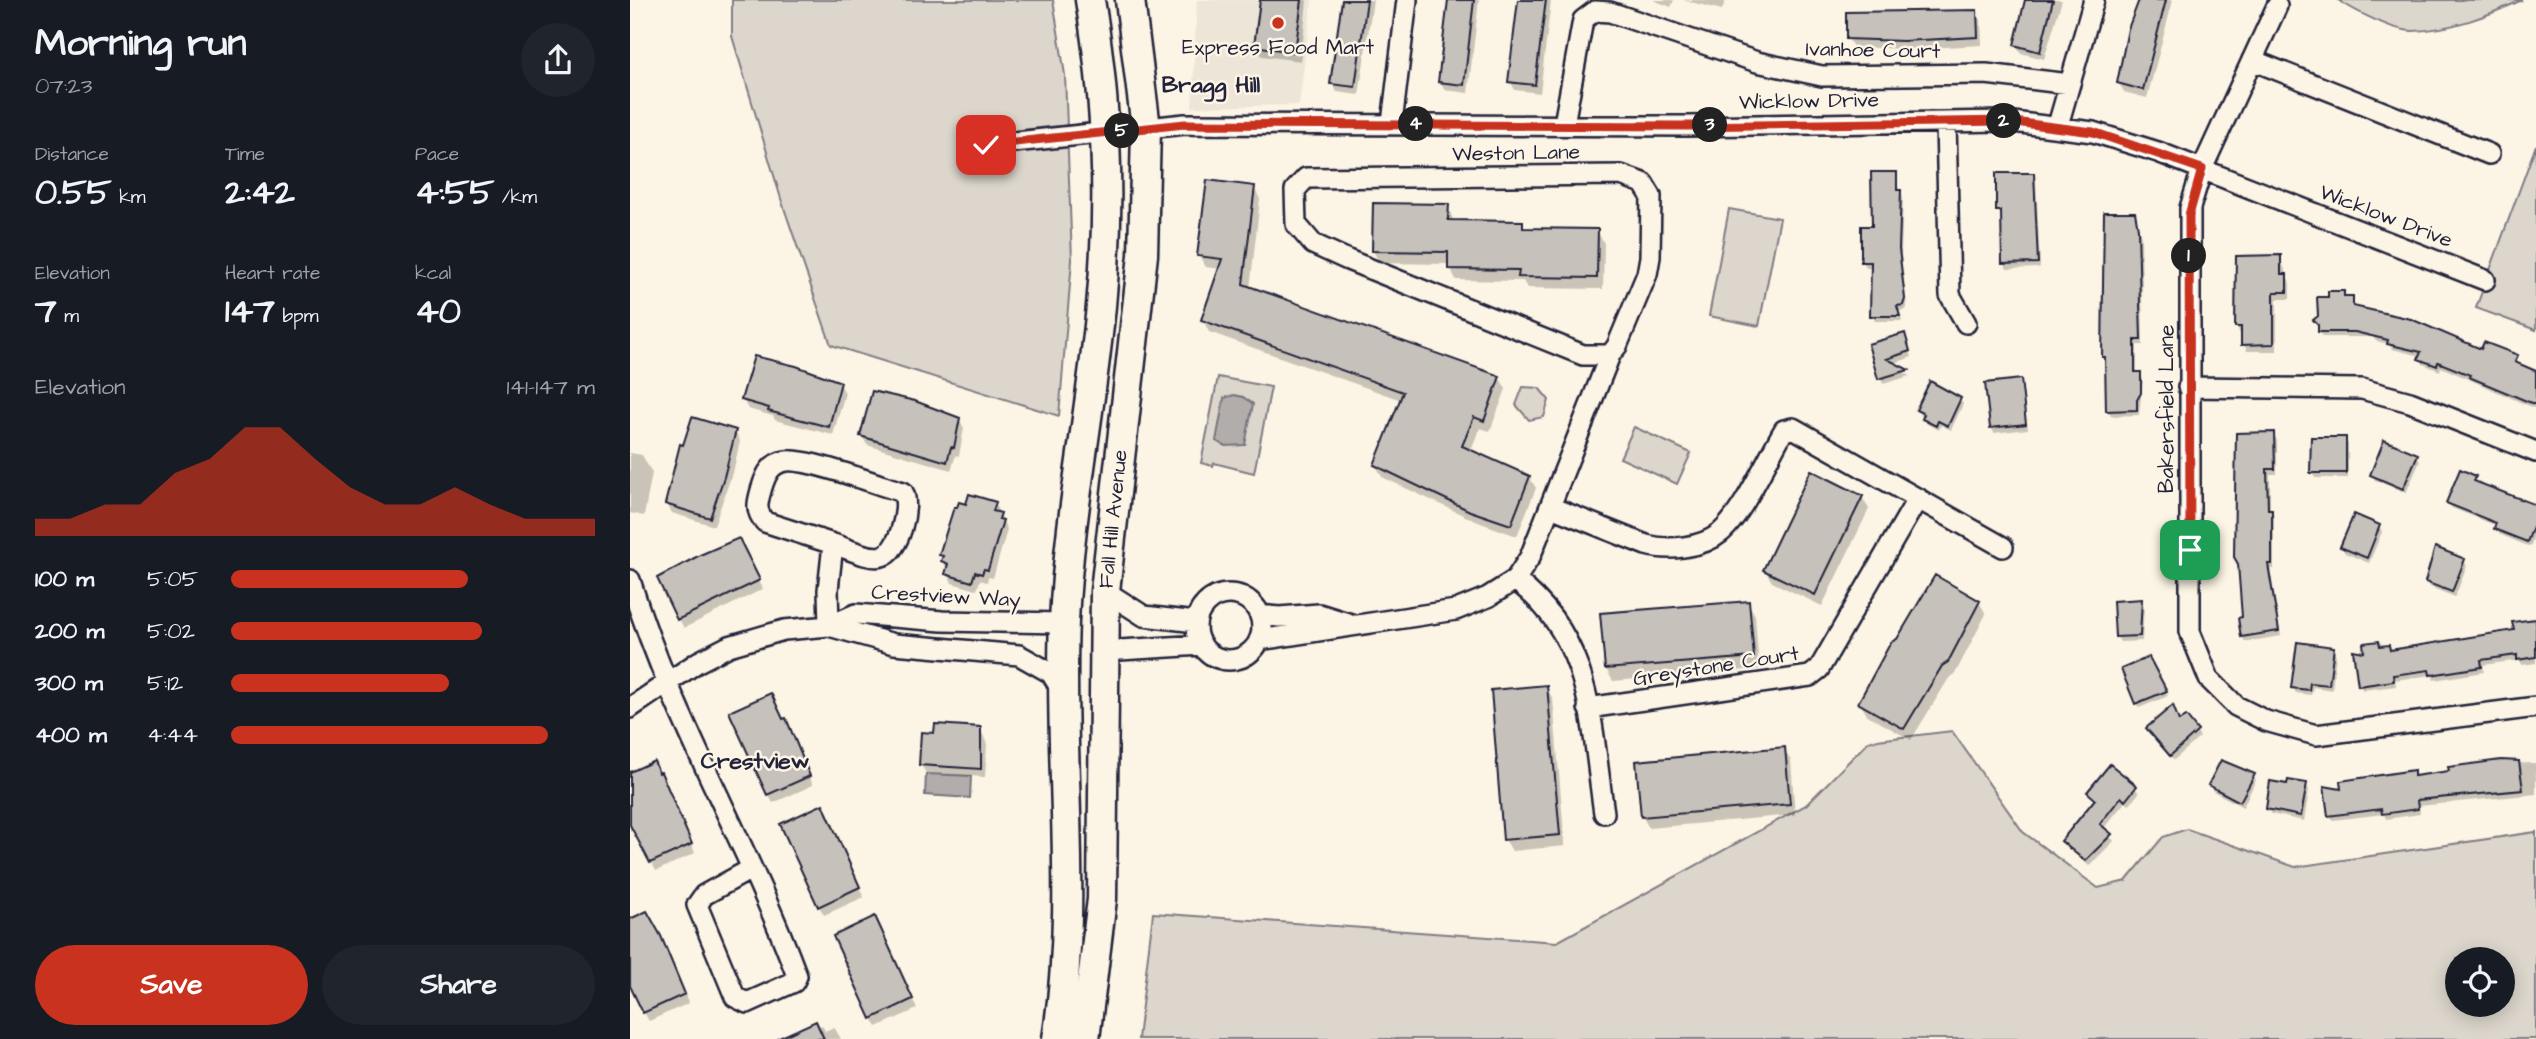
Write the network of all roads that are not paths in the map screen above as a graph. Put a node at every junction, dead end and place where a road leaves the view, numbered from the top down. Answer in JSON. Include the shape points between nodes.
{"nodes":[{"id":1,"x":1090,"y":0,"type":"edge"},
{"id":2,"x":1130,"y":0,"type":"edge"},
{"id":3,"x":1407,"y":0,"type":"edge"},
{"id":4,"x":2094,"y":0,"type":"edge"},
{"id":5,"x":2277,"y":6,"type":"dead end"},
{"id":6,"x":2252,"y":60,"type":"junction"},
{"id":7,"x":2070,"y":85,"type":"junction"},
{"id":8,"x":1947,"y":122,"type":"junction"},
{"id":9,"x":1392,"y":123,"type":"junction"},
{"id":10,"x":1564,"y":124,"type":"junction"},
{"id":11,"x":2058,"y":125,"type":"junction"},
{"id":12,"x":1146,"y":128,"type":"junction"},
{"id":13,"x":1107,"y":133,"type":"junction"},
{"id":14,"x":986,"y":145,"type":"dead end"},
{"id":15,"x":2489,"y":154,"type":"dead end"},
{"id":16,"x":2202,"y":169,"type":"junction"},
{"id":17,"x":2485,"y":280,"type":"dead end"},
{"id":18,"x":1966,"y":323,"type":"dead end"},
{"id":19,"x":1610,"y":355,"type":"junction"},
{"id":20,"x":2188,"y":387,"type":"junction"},
{"id":21,"x":2536,"y":452,"type":"edge"},
{"id":22,"x":1918,"y":498,"type":"junction"},
{"id":23,"x":1551,"y":507,"type":"junction"},
{"id":24,"x":833,"y":544,"type":"junction"},
{"id":25,"x":2004,"y":547,"type":"dead end"},
{"id":26,"x":630,"y":580,"type":"edge"},
{"id":27,"x":1515,"y":580,"type":"junction"},
{"id":28,"x":1105,"y":591,"type":"junction"},
{"id":29,"x":1260,"y":615,"type":"junction"},
{"id":30,"x":1196,"y":622,"type":"junction"},
{"id":31,"x":1064,"y":623,"type":"junction"},
{"id":32,"x":1355,"y":625,"type":"junction"},
{"id":33,"x":829,"y":626,"type":"junction"},
{"id":34,"x":1259,"y":640,"type":"junction"},
{"id":35,"x":1202,"y":645,"type":"junction"},
{"id":36,"x":1103,"y":651,"type":"junction"},
{"id":37,"x":668,"y":683,"type":"junction"},
{"id":38,"x":1065,"y":695,"type":"junction"},
{"id":39,"x":2536,"y":707,"type":"edge"},
{"id":40,"x":630,"y":708,"type":"edge"},
{"id":41,"x":1588,"y":708,"type":"junction"},
{"id":42,"x":1604,"y":813,"type":"dead end"},
{"id":43,"x":751,"y":869,"type":"junction"},
{"id":44,"x":1057,"y":1039,"type":"edge"},
{"id":45,"x":1085,"y":1039,"type":"edge"}],
"edges":[{"from":1,"to":13,"type":"main road","name":"Fall Hill Avenue"},
{"from":2,"to":12,"type":"main road","name":"Fall Hill Avenue"},
{"from":3,"to":9,"type":"street"},
{"from":4,"to":7,"type":"street"},
{"from":5,"to":6,"type":"street","name":"Bakersfield Lane"},
{"from":6,"to":15,"type":"street"},
{"from":6,"to":16,"type":"street","name":"Bakersfield Lane"},
{"from":7,"to":10,"type":"street","name":"Ivanhoe Court","via":[[1986,74],[1822,76],[1757,62],[1610,12],[1595,11],[1583,20]]},
{"from":7,"to":11,"type":"street"},
{"from":8,"to":10,"type":"street","name":"Wicklow Drive"},
{"from":8,"to":11,"type":"street","name":"Wicklow Drive"},
{"from":8,"to":18,"type":"street","via":[[1950,295]]},
{"from":9,"to":10,"type":"street","name":"Wicklow Drive"},
{"from":9,"to":12,"type":"street","name":"Wicklow Drive"},
{"from":11,"to":16,"type":"street","name":"Wicklow Drive"},
{"from":12,"to":13,"type":"street","name":"Wicklow Drive"},
{"from":12,"to":28,"type":"main road","name":"Fall Hill Avenue","via":[[1143,254]]},
{"from":13,"to":14,"type":"street"},
{"from":13,"to":31,"type":"main road","name":"Fall Hill Avenue","via":[[1101,308]]},
{"from":16,"to":17,"type":"street","name":"Wicklow Drive"},
{"from":16,"to":20,"type":"street","name":"Bakersfield Lane","via":[[2189,215]]},
{"from":19,"to":19,"type":"street","name":"Weston Lane","via":[[1647,274],[1651,196],[1643,183],[1621,175],[1306,178],[1295,190],[1296,224],[1313,244],[1583,355]]},
{"from":19,"to":23,"type":"street","name":"Weston Lane"},
{"from":20,"to":21,"type":"street","via":[[2362,389],[2410,402]]},
{"from":20,"to":39,"type":"street","name":"Bakersfield Lane","via":[[2190,632],[2209,679],[2228,699],[2266,721],[2316,735]]},
{"from":22,"to":23,"type":"street","via":[[1793,428],[1784,430],[1719,535],[1687,547],[1646,545]]},
{"from":22,"to":25,"type":"street"},
{"from":22,"to":41,"type":"street","name":"Greystone Court","via":[[1819,668],[1810,676]]},
{"from":23,"to":27,"type":"street","name":"Weston Lane","via":[[1530,558]]},
{"from":24,"to":24,"type":"street","via":[[759,516],[756,507],[766,473],[775,465],[798,461],[903,492],[908,510],[892,550],[885,556]]},
{"from":24,"to":33,"type":"street"},
{"from":26,"to":37,"type":"street"},
{"from":27,"to":32,"type":"street","name":"Weston Lane","via":[[1456,610]]},
{"from":27,"to":41,"type":"street","via":[[1548,609],[1565,635],[1577,657]]},
{"from":28,"to":30,"type":"street","via":[[1143,616]]},
{"from":28,"to":36,"type":"main road","name":"Fall Hill Avenue"},
{"from":29,"to":30,"type":"street","via":[[1246,598],[1225,594],[1206,603]]},
{"from":29,"to":32,"type":"street","name":"Weston Lane","via":[[1319,614]]},
{"from":29,"to":34,"type":"street"},
{"from":30,"to":35,"type":"street"},
{"from":31,"to":33,"type":"street","name":"Crestview Way","via":[[856,614]]},
{"from":31,"to":36,"type":"main road"},
{"from":31,"to":38,"type":"main road","name":"Fall Hill Avenue"},
{"from":32,"to":34,"type":"street","name":"Weston Lane"},
{"from":33,"to":37,"type":"street","name":"Crestview Way","via":[[784,630],[729,646]]},
{"from":33,"to":38,"type":"street","name":"Crestview Way","via":[[894,644],[1019,655],[1051,673]]},
{"from":34,"to":35,"type":"street","name":"Weston Lane","via":[[1246,655],[1227,660]]},
{"from":35,"to":36,"type":"street","name":"Weston Lane"},
{"from":36,"to":45,"type":"main road","name":"Fall Hill Avenue","via":[[1102,899]]},
{"from":37,"to":40,"type":"street","name":"Crestview Way"},
{"from":37,"to":43,"type":"street"},
{"from":38,"to":44,"type":"main road","name":"Fall Hill Avenue","via":[[1067,937]]},
{"from":41,"to":42,"type":"street"},
{"from":43,"to":43,"type":"street","via":[[797,976],[794,982],[747,1003],[735,997],[697,905],[704,895]]}]}
